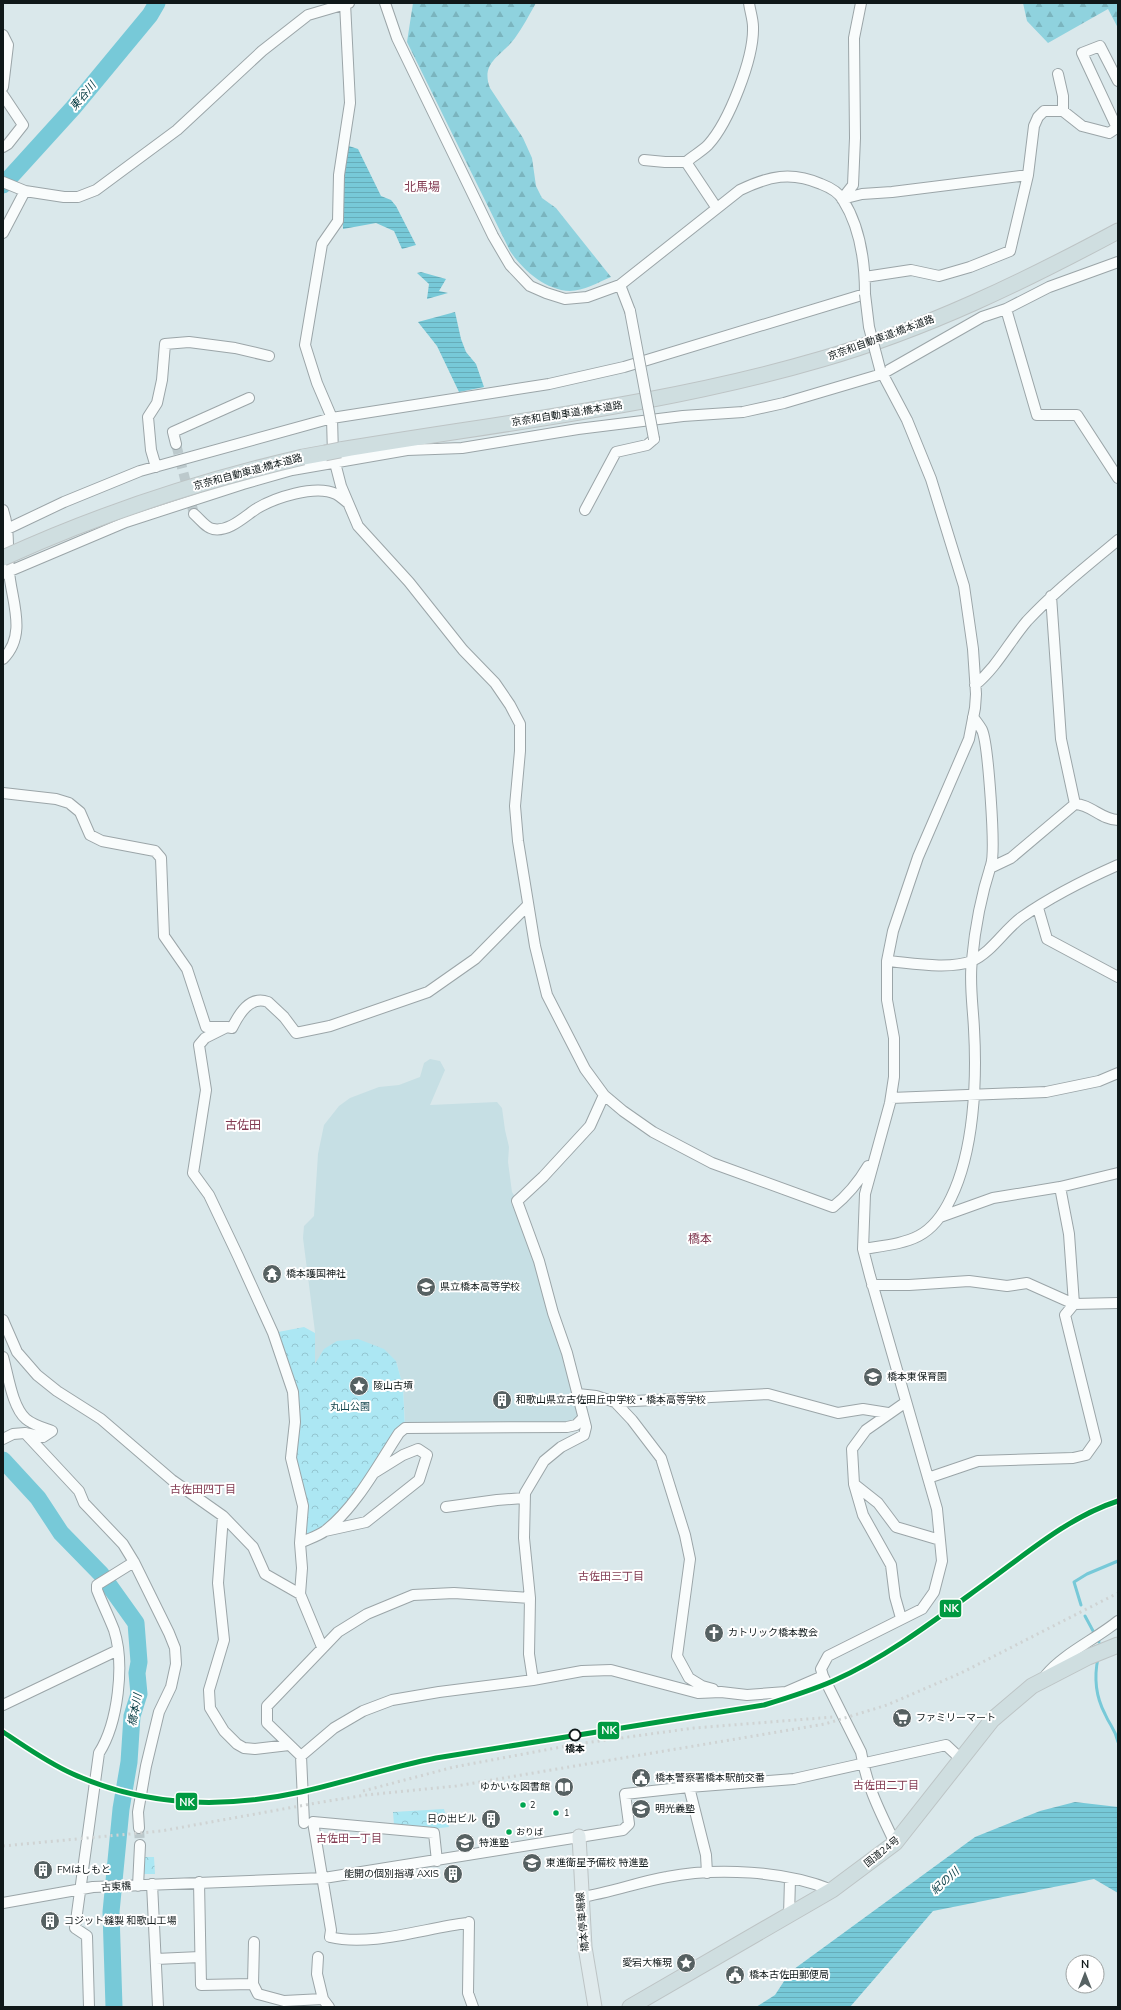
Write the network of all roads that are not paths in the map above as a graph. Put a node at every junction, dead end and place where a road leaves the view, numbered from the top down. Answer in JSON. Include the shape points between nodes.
{"nodes":[{"id":1,"x":347,"y":3,"type":"edge"},
{"id":2,"x":385,"y":3,"type":"edge"},
{"id":3,"x":749,"y":3,"type":"edge"},
{"id":4,"x":860,"y":3,"type":"edge"},
{"id":5,"x":3,"y":35,"type":"edge"},
{"id":6,"x":1058,"y":74,"type":"dead end"},
{"id":7,"x":1118,"y":81,"type":"edge"},
{"id":8,"x":3,"y":87,"type":"edge"},
{"id":9,"x":3,"y":95,"type":"edge"},
{"id":10,"x":1063,"y":111,"type":"junction"},
{"id":11,"x":1118,"y":128,"type":"edge"},
{"id":12,"x":3,"y":147,"type":"edge"},
{"id":13,"x":644,"y":160,"type":"dead end"},
{"id":14,"x":686,"y":162,"type":"junction"},
{"id":15,"x":1028,"y":175,"type":"junction"},
{"id":16,"x":3,"y":182,"type":"edge"},
{"id":17,"x":21,"y":189,"type":"junction"},
{"id":18,"x":842,"y":199,"type":"junction"},
{"id":19,"x":716,"y":207,"type":"junction"},
{"id":20,"x":1118,"y":231,"type":"edge"},
{"id":21,"x":3,"y":233,"type":"edge"},
{"id":22,"x":1118,"y":262,"type":"edge"},
{"id":23,"x":865,"y":277,"type":"junction"},
{"id":24,"x":620,"y":285,"type":"junction"},
{"id":25,"x":865,"y":294,"type":"junction"},
{"id":26,"x":1006,"y":309,"type":"junction"},
{"id":27,"x":269,"y":356,"type":"dead end"},
{"id":28,"x":881,"y":372,"type":"junction"},
{"id":29,"x":249,"y":398,"type":"dead end"},
{"id":30,"x":332,"y":418,"type":"junction"},
{"id":31,"x":176,"y":444,"type":"tunnel mouth"},
{"id":32,"x":334,"y":455,"type":"junction"},
{"id":33,"x":156,"y":467,"type":"junction"},
{"id":34,"x":1118,"y":478,"type":"edge"},
{"id":35,"x":348,"y":503,"type":"junction"},
{"id":36,"x":3,"y":510,"type":"edge"},
{"id":37,"x":585,"y":510,"type":"dead end"},
{"id":38,"x":194,"y":514,"type":"tunnel mouth"},
{"id":39,"x":5,"y":530,"type":"edge"},
{"id":40,"x":1118,"y":540,"type":"edge"},
{"id":41,"x":3,"y":558,"type":"edge"},
{"id":42,"x":6,"y":573,"type":"edge"},
{"id":43,"x":1051,"y":596,"type":"junction"},
{"id":44,"x":3,"y":659,"type":"edge"},
{"id":45,"x":975,"y":684,"type":"junction"},
{"id":46,"x":974,"y":718,"type":"junction"},
{"id":47,"x":3,"y":793,"type":"edge"},
{"id":48,"x":1075,"y":804,"type":"junction"},
{"id":49,"x":1118,"y":820,"type":"edge"},
{"id":50,"x":1118,"y":865,"type":"edge"},
{"id":51,"x":990,"y":868,"type":"junction"},
{"id":52,"x":528,"y":905,"type":"junction"},
{"id":53,"x":1038,"y":908,"type":"junction"},
{"id":54,"x":887,"y":961,"type":"junction"},
{"id":55,"x":971,"y":961,"type":"junction"},
{"id":56,"x":1118,"y":977,"type":"edge"},
{"id":57,"x":228,"y":1026,"type":"junction"},
{"id":58,"x":1118,"y":1073,"type":"edge"},
{"id":59,"x":973,"y":1094,"type":"junction"},
{"id":60,"x":604,"y":1095,"type":"junction"},
{"id":61,"x":891,"y":1098,"type":"junction"},
{"id":62,"x":878,"y":1148,"type":"junction"},
{"id":63,"x":1118,"y":1173,"type":"edge"},
{"id":64,"x":1060,"y":1187,"type":"junction"},
{"id":65,"x":940,"y":1217,"type":"junction"},
{"id":66,"x":863,"y":1249,"type":"junction"},
{"id":67,"x":872,"y":1285,"type":"junction"},
{"id":68,"x":1118,"y":1303,"type":"edge"},
{"id":69,"x":1074,"y":1304,"type":"junction"},
{"id":70,"x":3,"y":1320,"type":"edge"},
{"id":71,"x":3,"y":1357,"type":"edge"},
{"id":72,"x":578,"y":1394,"type":"junction"},
{"id":73,"x":615,"y":1402,"type":"junction"},
{"id":74,"x":906,"y":1402,"type":"junction"},
{"id":75,"x":888,"y":1413,"type":"junction"},
{"id":76,"x":583,"y":1418,"type":"junction"},
{"id":77,"x":25,"y":1433,"type":"junction"},
{"id":78,"x":3,"y":1439,"type":"edge"},
{"id":79,"x":371,"y":1476,"type":"junction"},
{"id":80,"x":928,"y":1478,"type":"junction"},
{"id":81,"x":854,"y":1484,"type":"junction"},
{"id":82,"x":524,"y":1498,"type":"junction"},
{"id":83,"x":446,"y":1507,"type":"dead end"},
{"id":84,"x":222,"y":1516,"type":"junction"},
{"id":85,"x":325,"y":1531,"type":"junction"},
{"id":86,"x":940,"y":1540,"type":"junction"},
{"id":87,"x":300,"y":1543,"type":"junction"},
{"id":88,"x":134,"y":1562,"type":"junction"},
{"id":89,"x":300,"y":1594,"type":"junction"},
{"id":90,"x":530,"y":1598,"type":"junction"},
{"id":91,"x":901,"y":1618,"type":"junction"},
{"id":92,"x":1118,"y":1621,"type":"edge"},
{"id":93,"x":1118,"y":1645,"type":"edge"},
{"id":94,"x":322,"y":1647,"type":"junction"},
{"id":95,"x":118,"y":1650,"type":"junction"},
{"id":96,"x":823,"y":1676,"type":"junction"},
{"id":97,"x":533,"y":1680,"type":"junction"},
{"id":98,"x":1039,"y":1682,"type":"junction"},
{"id":99,"x":721,"y":1692,"type":"junction"},
{"id":100,"x":3,"y":1705,"type":"edge"},
{"id":101,"x":289,"y":1745,"type":"junction"},
{"id":102,"x":301,"y":1756,"type":"junction"},
{"id":103,"x":962,"y":1760,"type":"junction"},
{"id":104,"x":863,"y":1763,"type":"junction"},
{"id":105,"x":689,"y":1787,"type":"junction"},
{"id":106,"x":304,"y":1823,"type":"dead end"},
{"id":107,"x":139,"y":1828,"type":"tunnel mouth"},
{"id":108,"x":579,"y":1836,"type":"junction"},
{"id":109,"x":895,"y":1843,"type":"junction"},
{"id":110,"x":140,"y":1845,"type":"tunnel mouth"},
{"id":111,"x":437,"y":1861,"type":"junction"},
{"id":112,"x":707,"y":1873,"type":"junction"},
{"id":113,"x":324,"y":1878,"type":"junction"},
{"id":114,"x":790,"y":1879,"type":"junction"},
{"id":115,"x":199,"y":1882,"type":"junction"},
{"id":116,"x":152,"y":1884,"type":"junction"},
{"id":117,"x":138,"y":1886,"type":"junction"},
{"id":118,"x":79,"y":1889,"type":"junction"},
{"id":119,"x":832,"y":1890,"type":"junction"},
{"id":120,"x":581,"y":1897,"type":"junction"},
{"id":121,"x":3,"y":1903,"type":"edge"},
{"id":122,"x":789,"y":1916,"type":"junction"},
{"id":123,"x":254,"y":1942,"type":"dead end"},
{"id":124,"x":200,"y":1957,"type":"junction"},
{"id":125,"x":318,"y":1957,"type":"dead end"},
{"id":126,"x":156,"y":1959,"type":"junction"},
{"id":127,"x":254,"y":1984,"type":"junction"},
{"id":128,"x":326,"y":2003,"type":"edge"},
{"id":129,"x":89,"y":2007,"type":"edge"},
{"id":130,"x":158,"y":2007,"type":"edge"},
{"id":131,"x":473,"y":2007,"type":"edge"},
{"id":132,"x":595,"y":2007,"type":"edge"},
{"id":133,"x":630,"y":2007,"type":"edge"}],
"edges":[{"from":1,"to":17,"type":"street","via":[[308,15],[262,51],[177,130],[96,190],[78,197],[64,198]]},
{"from":1,"to":30,"type":"street","via":[[350,103],[339,175],[338,221],[322,244],[305,345]]},
{"from":2,"to":24,"type":"street","via":[[397,38],[510,265],[530,286],[565,299],[588,297]]},
{"from":3,"to":14,"type":"street","via":[[753,28],[748,63],[738,89],[724,121],[708,145]]},
{"from":4,"to":18,"type":"street","via":[[854,38],[853,185]]},
{"from":5,"to":8,"type":"street","via":[[8,45]]},
{"from":6,"to":10,"type":"street","via":[[1063,96]]},
{"from":7,"to":11,"type":"street","via":[[1100,46],[1082,53]]},
{"from":9,"to":12,"type":"street","via":[[23,125]]},
{"from":10,"to":11,"type":"street","via":[[1082,126],[1109,133]]},
{"from":10,"to":15,"type":"street","via":[[1044,111],[1038,117],[1034,126]]},
{"from":13,"to":14,"type":"street"},
{"from":14,"to":19,"type":"street"},
{"from":15,"to":18,"type":"street","via":[[862,194]]},
{"from":15,"to":23,"type":"street","via":[[1010,251],[939,276],[910,270]]},
{"from":16,"to":17,"type":"street"},
{"from":17,"to":21,"type":"street"},
{"from":18,"to":19,"type":"street","via":[[827,187],[805,177],[780,176],[760,180]]},
{"from":18,"to":23,"type":"street","via":[[853,220]]},
{"from":19,"to":24,"type":"street"},
{"from":20,"to":32,"type":"highway","name":"京奈和自動車道;橋本道路","via":[[1050,268],[979,300],[904,331],[823,358],[743,380],[627,405],[452,432]]},
{"from":22,"to":26,"type":"street","via":[[1049,287]]},
{"from":23,"to":25,"type":"street"},
{"from":24,"to":37,"type":"street","bridge":true,"via":[[630,311],[654,439],[647,445],[616,452]]},
{"from":25,"to":28,"type":"street","bridge":true,"via":[[869,327]]},
{"from":25,"to":30,"type":"street","via":[[624,367],[549,384]]},
{"from":26,"to":28,"type":"street","via":[[982,318]]},
{"from":26,"to":34,"type":"street","via":[[1037,415],[1077,415]]},
{"from":27,"to":33,"type":"street","via":[[189,342],[165,344],[157,403],[148,417],[151,450]]},
{"from":28,"to":32,"type":"street","via":[[784,403],[743,412],[690,415],[586,428],[462,448]]},
{"from":28,"to":45,"type":"street","via":[[908,420],[931,479],[964,586]]},
{"from":29,"to":31,"type":"street","via":[[173,432]]},
{"from":30,"to":32,"type":"street"},
{"from":30,"to":33,"type":"street"},
{"from":32,"to":35,"type":"street"},
{"from":32,"to":41,"type":"highway","name":"京奈和自動車道;橋本道路","bridge":true,"via":[[303,457],[218,478],[98,518]]},
{"from":32,"to":42,"type":"street","via":[[152,513]]},
{"from":33,"to":39,"type":"street","via":[[64,502]]},
{"from":35,"to":38,"type":"street","via":[[336,494],[326,492],[287,496],[265,504],[226,529],[207,527]]},
{"from":35,"to":52,"type":"street","via":[[358,526],[494,683],[520,724],[515,806]]},
{"from":36,"to":39,"type":"street"},
{"from":39,"to":42,"type":"street"},
{"from":40,"to":43,"type":"street"},
{"from":42,"to":44,"type":"street","via":[[17,614],[16,633],[10,651]]},
{"from":43,"to":45,"type":"street","via":[[1026,623],[989,674]]},
{"from":43,"to":48,"type":"street","via":[[1061,739]]},
{"from":45,"to":46,"type":"street"},
{"from":46,"to":51,"type":"street","via":[[982,731],[992,806]]},
{"from":46,"to":54,"type":"street","via":[[966,746],[916,864],[892,931]]},
{"from":47,"to":57,"type":"street","via":[[69,803],[80,812],[90,835],[102,841],[155,851],[161,858],[164,936],[188,969],[206,1027]]},
{"from":48,"to":49,"type":"street","via":[[1082,804],[1095,812]]},
{"from":48,"to":51,"type":"street","via":[[1011,858]]},
{"from":50,"to":53,"type":"street","via":[[1066,889]]},
{"from":51,"to":55,"type":"street","via":[[977,919]]},
{"from":52,"to":57,"type":"street","via":[[475,959],[428,992],[330,1026],[296,1033],[268,1002],[256,1002],[247,1005],[232,1028]]},
{"from":52,"to":60,"type":"street","via":[[547,995],[586,1069]]},
{"from":53,"to":55,"type":"street","via":[[1021,918],[988,950]]},
{"from":53,"to":56,"type":"street","via":[[1047,939]]},
{"from":54,"to":55,"type":"street","via":[[944,966]]},
{"from":54,"to":61,"type":"street","via":[[887,1000],[894,1038]]},
{"from":55,"to":59,"type":"street","via":[[975,1038]]},
{"from":57,"to":87,"type":"street","via":[[205,1038],[199,1045],[206,1090],[193,1173],[209,1195],[238,1256],[273,1333],[293,1392],[295,1422],[291,1458],[304,1506]]},
{"from":58,"to":59,"type":"street","via":[[1099,1081],[1046,1092]]},
{"from":59,"to":61,"type":"street"},
{"from":59,"to":65,"type":"street","via":[[970,1137],[953,1192]]},
{"from":60,"to":62,"type":"street","via":[[653,1132],[712,1163],[831,1207],[848,1195],[860,1181]]},
{"from":60,"to":72,"type":"street","via":[[590,1126],[517,1201],[540,1261]]},
{"from":61,"to":62,"type":"street"},
{"from":62,"to":66,"type":"street","via":[[865,1194]]},
{"from":63,"to":64,"type":"street"},
{"from":64,"to":65,"type":"street","via":[[993,1198]]},
{"from":64,"to":69,"type":"street","via":[[1069,1234]]},
{"from":65,"to":66,"type":"street","via":[[926,1233],[909,1241]]},
{"from":66,"to":67,"type":"street"},
{"from":67,"to":69,"type":"street","via":[[968,1281],[1006,1286],[1027,1283]]},
{"from":67,"to":74,"type":"street"},
{"from":68,"to":69,"type":"street"},
{"from":69,"to":80,"type":"street","via":[[1065,1315],[1096,1441],[1086,1455],[1043,1460],[978,1461]]},
{"from":70,"to":84,"type":"street","via":[[17,1352],[37,1375],[101,1419],[172,1480]]},
{"from":71,"to":77,"type":"street","via":[[21,1413],[26,1419],[52,1431],[43,1437]]},
{"from":72,"to":73,"type":"street"},
{"from":72,"to":76,"type":"street"},
{"from":73,"to":75,"type":"street","via":[[768,1394],[838,1413],[863,1409]]},
{"from":73,"to":99,"type":"street","via":[[662,1458],[685,1535],[690,1559],[677,1656],[689,1678],[702,1686]]},
{"from":74,"to":75,"type":"street"},
{"from":74,"to":80,"type":"street"},
{"from":75,"to":81,"type":"street","via":[[866,1430],[852,1449]]},
{"from":76,"to":79,"type":"street","via":[[576,1425],[567,1428],[405,1428],[399,1433]]},
{"from":76,"to":82,"type":"street","via":[[586,1427],[584,1435],[561,1447],[544,1461],[526,1489]]},
{"from":77,"to":78,"type":"street","via":[[13,1434]]},
{"from":77,"to":88,"type":"street","via":[[79,1490],[84,1503],[123,1544]]},
{"from":79,"to":85,"type":"street","via":[[347,1508]]},
{"from":79,"to":85,"type":"street","via":[[403,1455],[418,1449],[427,1455],[419,1480],[366,1522]]},
{"from":80,"to":86,"type":"street","via":[[937,1509]]},
{"from":81,"to":86,"type":"street","via":[[878,1503],[896,1527]]},
{"from":81,"to":91,"type":"street","via":[[863,1515],[891,1565],[895,1597]]},
{"from":82,"to":83,"type":"street"},
{"from":82,"to":90,"type":"street","via":[[524,1538]]},
{"from":84,"to":89,"type":"street","via":[[253,1547],[265,1574]]},
{"from":84,"to":101,"type":"street","via":[[218,1583],[224,1640],[209,1690],[210,1708],[224,1731],[244,1748]]},
{"from":85,"to":87,"type":"street"},
{"from":86,"to":91,"type":"street","via":[[942,1561],[934,1592],[922,1608]]},
{"from":87,"to":89,"type":"street"},
{"from":88,"to":95,"type":"street","via":[[97,1585],[96,1590],[114,1631]]},
{"from":88,"to":107,"type":"street","via":[[169,1632],[176,1664],[172,1687],[159,1712],[146,1766],[138,1812]]},
{"from":89,"to":94,"type":"street"},
{"from":90,"to":94,"type":"street","via":[[454,1593],[413,1595],[367,1614],[338,1632]]},
{"from":90,"to":97,"type":"street","via":[[530,1654]]},
{"from":91,"to":96,"type":"street","via":[[828,1656],[821,1669]]},
{"from":92,"to":98,"type":"street","via":[[1068,1655]]},
{"from":93,"to":98,"type":"highway","name":"国道24号"},
{"from":94,"to":101,"type":"street","via":[[267,1706],[267,1723]]},
{"from":95,"to":100,"type":"street"},
{"from":95,"to":118,"type":"street","via":[[120,1662],[116,1706],[109,1732],[99,1753]]},
{"from":96,"to":99,"type":"street","via":[[786,1692],[747,1695]]},
{"from":96,"to":104,"type":"street","via":[[861,1752]]},
{"from":97,"to":99,"type":"street","via":[[582,1671],[611,1670],[698,1692]]},
{"from":97,"to":102,"type":"street","via":[[392,1700],[363,1711],[334,1728]]},
{"from":98,"to":103,"type":"highway","name":"国道24号","via":[[992,1720]]},
{"from":101,"to":102,"type":"street"},
{"from":102,"to":106,"type":"street"},
{"from":103,"to":104,"type":"street","via":[[946,1745]]},
{"from":103,"to":109,"type":"highway","name":"国道24号"},
{"from":104,"to":105,"type":"street","via":[[794,1779]]},
{"from":104,"to":109,"type":"street","via":[[875,1803]]},
{"from":105,"to":108,"type":"street","name":"古東橋","via":[[625,1794],[629,1824],[627,1828]]},
{"from":105,"to":112,"type":"street","via":[[706,1855]]},
{"from":108,"to":111,"type":"street","name":"古東橋"},
{"from":108,"to":120,"type":"main road","name":"橋本停車場線"},
{"from":109,"to":119,"type":"highway","name":"国道24号"},
{"from":110,"to":117,"type":"street"},
{"from":111,"to":113,"type":"street","name":"古東橋"},
{"from":111,"to":113,"type":"street","via":[[434,1833],[313,1822]]},
{"from":112,"to":114,"type":"street","via":[[766,1873]]},
{"from":112,"to":120,"type":"street","via":[[666,1877],[603,1894]]},
{"from":113,"to":115,"type":"street","name":"古東橋"},
{"from":113,"to":131,"type":"street","via":[[330,1937],[383,1938],[468,1922],[468,1993]]},
{"from":114,"to":119,"type":"street","via":[[812,1882]]},
{"from":114,"to":122,"type":"street"},
{"from":115,"to":116,"type":"street","name":"古東橋"},
{"from":115,"to":124,"type":"street"},
{"from":116,"to":117,"type":"street","name":"古東橋"},
{"from":116,"to":126,"type":"street"},
{"from":117,"to":118,"type":"street","name":"古東橋"},
{"from":118,"to":121,"type":"street","name":"古東橋"},
{"from":118,"to":129,"type":"street","via":[[75,1928],[87,1936]]},
{"from":119,"to":122,"type":"highway","name":"国道24号"},
{"from":120,"to":132,"type":"main road","name":"橋本停車場線","via":[[585,1947]]},
{"from":122,"to":133,"type":"highway","name":"国道24号"},
{"from":123,"to":127,"type":"street"},
{"from":124,"to":126,"type":"street"},
{"from":124,"to":127,"type":"street","via":[[200,1985]]},
{"from":125,"to":128,"type":"street","via":[[317,1974]]},
{"from":126,"to":130,"type":"street"},
{"from":127,"to":128,"type":"street","via":[[258,1994],[284,2001]]}]}
